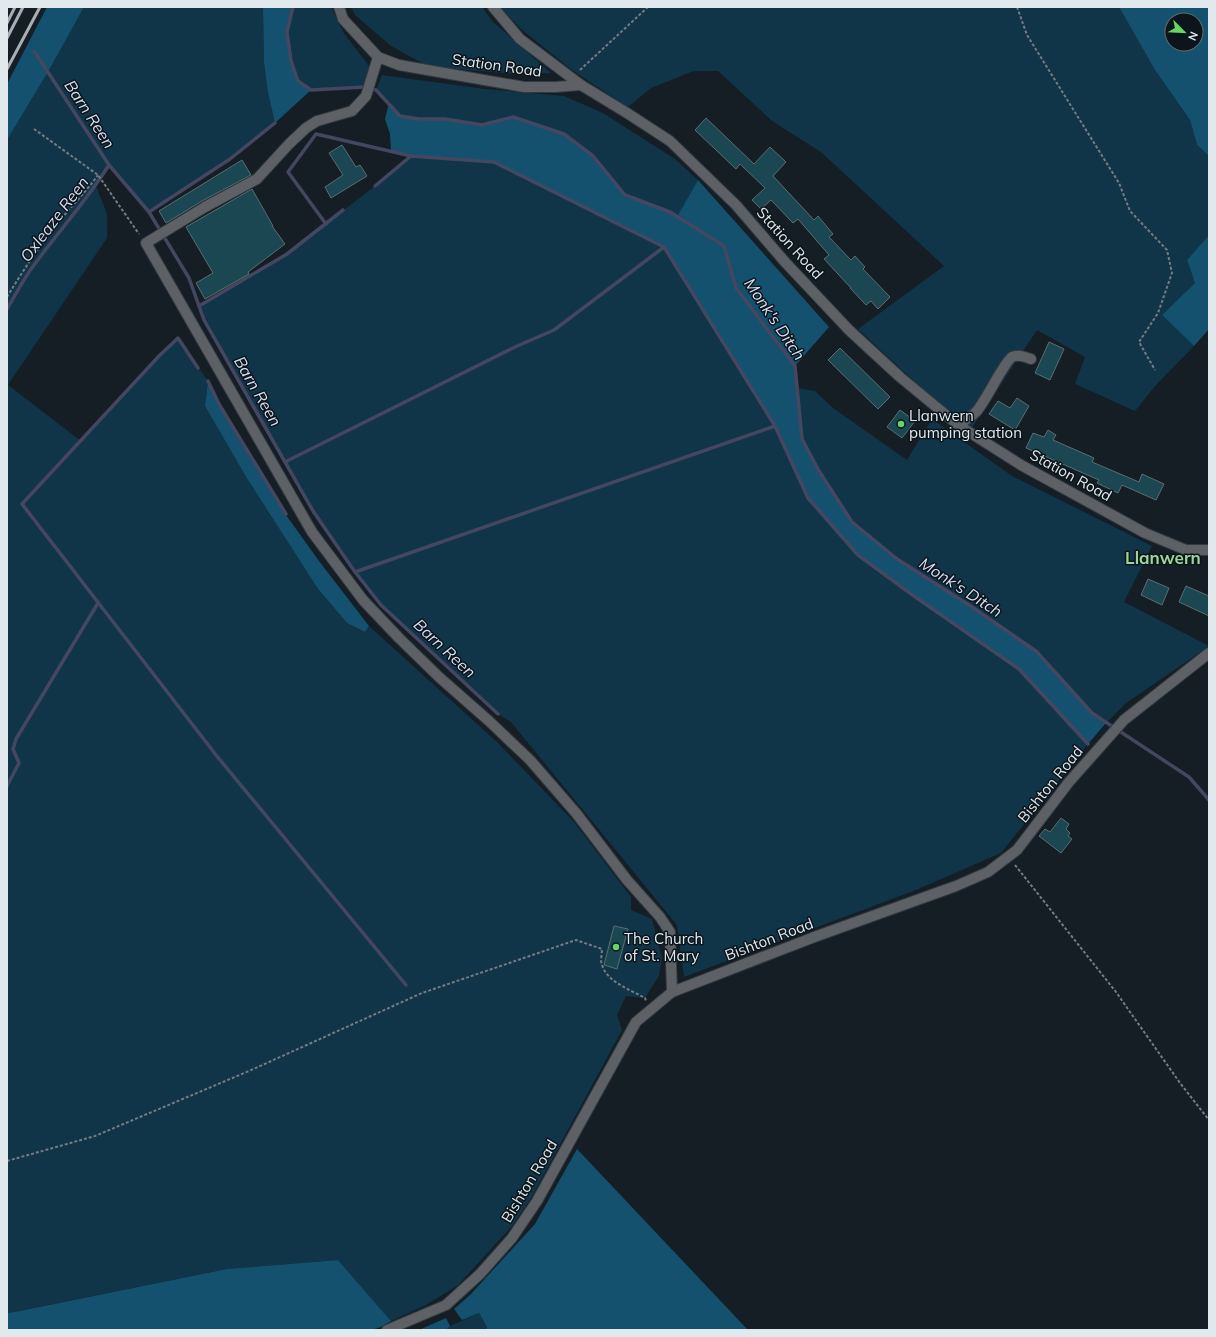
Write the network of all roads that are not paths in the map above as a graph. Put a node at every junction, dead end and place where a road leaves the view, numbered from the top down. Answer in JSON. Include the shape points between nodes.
{"nodes":[{"id":1,"x":339,"y":7,"type":"edge"},
{"id":2,"x":493,"y":7,"type":"edge"},
{"id":3,"x":378,"y":56,"type":"junction"},
{"id":4,"x":581,"y":85,"type":"junction"},
{"id":5,"x":1031,"y":359,"type":"dead end"},
{"id":6,"x":958,"y":425,"type":"junction"},
{"id":7,"x":1209,"y":550,"type":"edge"},
{"id":8,"x":1209,"y":653,"type":"edge"},
{"id":9,"x":672,"y":992,"type":"junction"},
{"id":10,"x":387,"y":1330,"type":"edge"}],
"edges":[{"from":1,"to":3,"type":"street","name":"Station Road","via":[[343,19]]},
{"from":2,"to":4,"type":"street","via":[[520,39]]},
{"from":3,"to":4,"type":"street","name":"Station Road","via":[[399,66],[524,87]]},
{"from":3,"to":9,"type":"street","via":[[366,96],[352,111],[317,121],[306,128],[257,179],[146,243],[312,532],[363,600],[439,677],[530,760],[576,813],[670,932]]},
{"from":4,"to":6,"type":"street","name":"Station Road","via":[[670,141],[736,205],[849,330]]},
{"from":5,"to":6,"type":"street","via":[[1016,356],[1008,361],[976,411]]},
{"from":6,"to":7,"type":"street","name":"Station Road","via":[[1021,465],[1145,533],[1186,550]]},
{"from":8,"to":9,"type":"street","name":"Bishton Road","via":[[1124,720],[1069,782],[1017,850],[988,872]]},
{"from":9,"to":10,"type":"street","name":"Bishton Road","via":[[636,1022],[537,1201],[512,1238],[480,1274],[446,1305]]}]}
